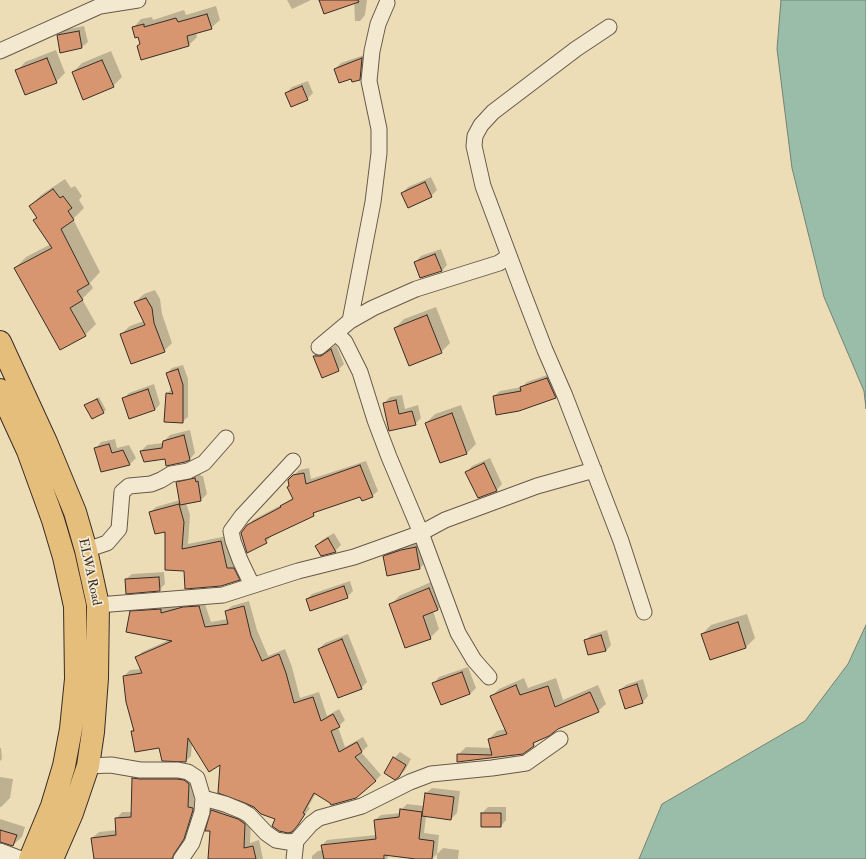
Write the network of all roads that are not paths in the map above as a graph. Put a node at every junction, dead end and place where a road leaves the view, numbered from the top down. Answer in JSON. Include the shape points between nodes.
{"nodes":[{"id":1,"x":138,"y":0,"type":"edge"},
{"id":2,"x":387,"y":3,"type":"dead end"},
{"id":3,"x":609,"y":27,"type":"dead end"},
{"id":4,"x":0,"y":51,"type":"edge"},
{"id":5,"x":510,"y":256,"type":"junction"},
{"id":6,"x":350,"y":321,"type":"junction"},
{"id":7,"x":336,"y":333,"type":"junction"},
{"id":8,"x":0,"y":342,"type":"edge"},
{"id":9,"x":318,"y":347,"type":"dead end"},
{"id":10,"x":0,"y":390,"type":"edge"},
{"id":11,"x":226,"y":438,"type":"dead end"},
{"id":12,"x":293,"y":461,"type":"dead end"},
{"id":13,"x":594,"y":470,"type":"junction"},
{"id":14,"x":421,"y":533,"type":"junction"},
{"id":15,"x":86,"y":550,"type":"junction"},
{"id":16,"x":252,"y":585,"type":"junction"},
{"id":17,"x":98,"y":606,"type":"junction"},
{"id":18,"x":644,"y":612,"type":"dead end"},
{"id":19,"x":489,"y":677,"type":"dead end"},
{"id":20,"x":560,"y":740,"type":"dead end"},
{"id":21,"x":88,"y":766,"type":"junction"},
{"id":22,"x":203,"y":798,"type":"junction"},
{"id":23,"x":296,"y":840,"type":"junction"},
{"id":24,"x":0,"y":851,"type":"edge"},
{"id":25,"x":21,"y":859,"type":"edge"},
{"id":26,"x":30,"y":859,"type":"edge"},
{"id":27,"x":52,"y":859,"type":"edge"},
{"id":28,"x":181,"y":859,"type":"edge"},
{"id":29,"x":294,"y":859,"type":"edge"}],
"edges":[{"from":1,"to":4,"type":"street","via":[[100,6]]},
{"from":2,"to":6,"type":"street","via":[[378,24],[368,81],[379,128],[379,153],[373,202]]},
{"from":3,"to":5,"type":"street","via":[[494,112],[481,125],[475,136],[474,146],[483,186]]},
{"from":5,"to":6,"type":"street","via":[[499,263],[416,289]]},
{"from":5,"to":13,"type":"street"},
{"from":6,"to":7,"type":"street"},
{"from":7,"to":9,"type":"street"},
{"from":7,"to":14,"type":"street","via":[[344,342],[360,372],[389,457]]},
{"from":8,"to":15,"type":"main road","name":"ELWA Road","via":[[75,512]]},
{"from":10,"to":26,"type":"main road","name":"ELWA Road","via":[[28,451],[53,520],[75,606],[76,679],[71,729],[64,766],[52,806]]},
{"from":11,"to":15,"type":"street","via":[[204,463],[188,471],[171,474],[151,484],[129,486],[122,492],[119,529],[107,543]]},
{"from":12,"to":16,"type":"street","via":[[231,531],[240,560]]},
{"from":13,"to":14,"type":"street","via":[[493,502],[444,520]]},
{"from":13,"to":18,"type":"street"},
{"from":14,"to":16,"type":"street","via":[[354,557]]},
{"from":14,"to":19,"type":"street","via":[[458,633],[474,660]]},
{"from":15,"to":17,"type":"main road","name":"ELWA Road"},
{"from":16,"to":17,"type":"street","via":[[224,595]]},
{"from":17,"to":21,"type":"main road","name":"ELWA Road","via":[[97,678]]},
{"from":20,"to":23,"type":"street","via":[[526,763],[430,774],[362,806],[319,818]]},
{"from":21,"to":22,"type":"street","via":[[111,765],[140,770],[188,772],[197,778]]},
{"from":21,"to":27,"type":"main road","name":"ELWA Road"},
{"from":22,"to":23,"type":"street","via":[[249,815],[276,840]]},
{"from":22,"to":28,"type":"street","via":[[198,829]]},
{"from":23,"to":29,"type":"street"},
{"from":24,"to":25,"type":"street"}]}
